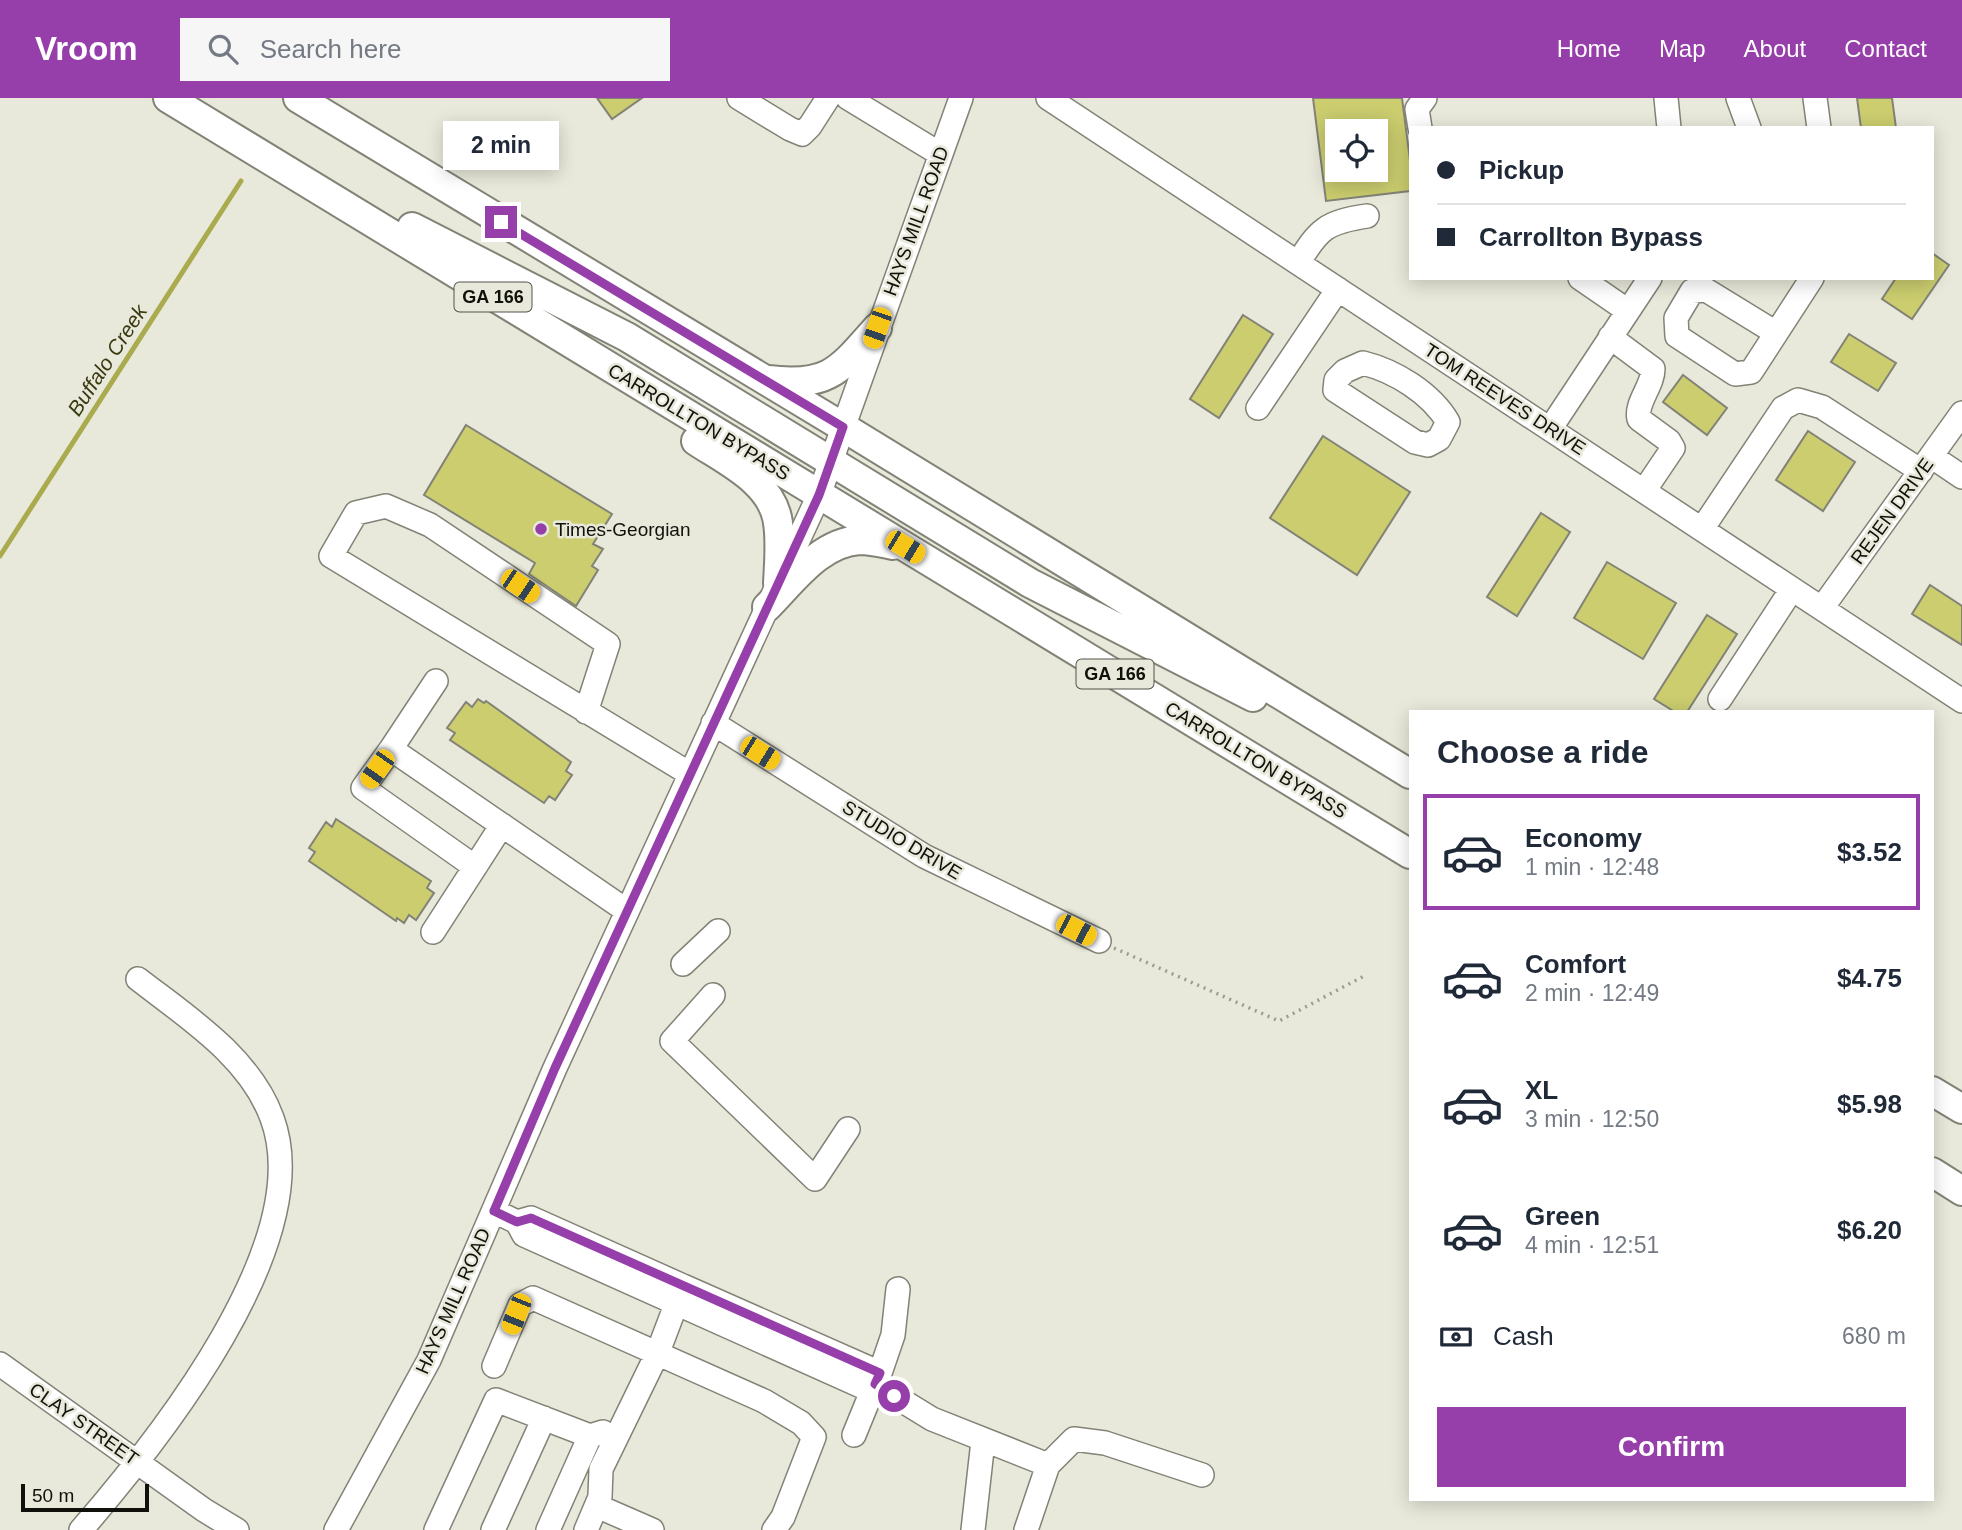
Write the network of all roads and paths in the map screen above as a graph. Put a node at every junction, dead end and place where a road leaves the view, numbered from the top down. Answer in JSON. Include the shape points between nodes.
{"nodes":[{"id":1,"x":168,"y":98,"type":"edge"},
{"id":2,"x":298,"y":98,"type":"edge"},
{"id":3,"x":739,"y":98,"type":"edge"},
{"id":4,"x":828,"y":98,"type":"edge"},
{"id":5,"x":848,"y":98,"type":"edge"},
{"id":6,"x":961,"y":98,"type":"edge"},
{"id":7,"x":1048,"y":98,"type":"edge"},
{"id":8,"x":1425,"y":98,"type":"edge"},
{"id":9,"x":1667,"y":98,"type":"edge"},
{"id":10,"x":1738,"y":98,"type":"edge"},
{"id":11,"x":1815,"y":98,"type":"edge"},
{"id":12,"x":1420,"y":126,"type":"edge"},
{"id":13,"x":1669,"y":126,"type":"edge"},
{"id":14,"x":1748,"y":126,"type":"edge"},
{"id":15,"x":1819,"y":126,"type":"edge"},
{"id":16,"x":940,"y":154,"type":"junction"},
{"id":17,"x":297,"y":176,"type":"junction"},
{"id":18,"x":1367,"y":216,"type":"dead end"},
{"id":19,"x":1298,"y":263,"type":"junction"},
{"id":20,"x":1649,"y":280,"type":"edge"},
{"id":21,"x":1807,"y":280,"type":"edge"},
{"id":22,"x":1590,"y":281,"type":"edge"},
{"id":23,"x":1338,"y":289,"type":"junction"},
{"id":24,"x":1628,"y":311,"type":"junction"},
{"id":25,"x":877,"y":328,"type":"junction"},
{"id":26,"x":551,"y":332,"type":"junction"},
{"id":27,"x":1776,"y":333,"type":"dead end"},
{"id":28,"x":1610,"y":337,"type":"junction"},
{"id":29,"x":1428,"y":348,"type":"junction"},
{"id":30,"x":762,"y":379,"type":"junction"},
{"id":31,"x":1406,"y":381,"type":"junction"},
{"id":32,"x":1258,"y":408,"type":"dead end"},
{"id":33,"x":1962,"y":413,"type":"edge"},
{"id":34,"x":843,"y":427,"type":"junction"},
{"id":35,"x":1550,"y":429,"type":"junction"},
{"id":36,"x":831,"y":462,"type":"junction"},
{"id":37,"x":1926,"y":463,"type":"junction"},
{"id":38,"x":1962,"y":477,"type":"edge"},
{"id":39,"x":1644,"y":491,"type":"junction"},
{"id":40,"x":819,"y":495,"type":"junction"},
{"id":41,"x":1702,"y":529,"type":"junction"},
{"id":42,"x":905,"y":547,"type":"junction"},
{"id":43,"x":1792,"y":589,"type":"junction"},
{"id":44,"x":773,"y":595,"type":"junction"},
{"id":45,"x":1822,"y":608,"type":"junction"},
{"id":46,"x":436,"y":681,"type":"dead end"},
{"id":47,"x":1720,"y":699,"type":"dead end"},
{"id":48,"x":1962,"y":701,"type":"edge"},
{"id":49,"x":586,"y":712,"type":"junction"},
{"id":50,"x":713,"y":723,"type":"junction"},
{"id":51,"x":391,"y":749,"type":"junction"},
{"id":52,"x":1375,"y":752,"type":"junction"},
{"id":53,"x":1409,"y":773,"type":"edge"},
{"id":54,"x":690,"y":774,"type":"junction"},
{"id":55,"x":502,"y":825,"type":"junction"},
{"id":56,"x":1409,"y":852,"type":"edge"},
{"id":57,"x":475,"y":867,"type":"junction"},
{"id":58,"x":626,"y":911,"type":"junction"},
{"id":59,"x":718,"y":931,"type":"dead end"},
{"id":60,"x":433,"y":932,"type":"dead end"},
{"id":61,"x":1099,"y":942,"type":"joint"},
{"id":62,"x":683,"y":964,"type":"dead end"},
{"id":63,"x":1364,"y":976,"type":"dead end"},
{"id":64,"x":138,"y":979,"type":"dead end"},
{"id":65,"x":713,"y":995,"type":"dead end"},
{"id":66,"x":1934,"y":1092,"type":"edge"},
{"id":67,"x":1962,"y":1109,"type":"edge"},
{"id":68,"x":848,"y":1129,"type":"dead end"},
{"id":69,"x":1934,"y":1173,"type":"edge"},
{"id":70,"x":1962,"y":1191,"type":"edge"},
{"id":71,"x":494,"y":1211,"type":"junction"},
{"id":72,"x":898,"y":1289,"type":"dead end"},
{"id":73,"x":679,"y":1295,"type":"junction"},
{"id":74,"x":658,"y":1352,"type":"junction"},
{"id":75,"x":0,"y":1364,"type":"edge"},
{"id":76,"x":494,"y":1366,"type":"dead end"},
{"id":77,"x":876,"y":1383,"type":"junction"},
{"id":78,"x":544,"y":1419,"type":"junction"},
{"id":79,"x":620,"y":1427,"type":"junction"},
{"id":80,"x":854,"y":1434,"type":"dead end"},
{"id":81,"x":590,"y":1436,"type":"junction"},
{"id":82,"x":983,"y":1441,"type":"junction"},
{"id":83,"x":139,"y":1463,"type":"junction"},
{"id":84,"x":1048,"y":1465,"type":"junction"},
{"id":85,"x":1202,"y":1475,"type":"dead end"},
{"id":86,"x":597,"y":1506,"type":"junction"},
{"id":87,"x":80,"y":1530,"type":"edge"},
{"id":88,"x":237,"y":1530,"type":"edge"},
{"id":89,"x":336,"y":1530,"type":"edge"},
{"id":90,"x":436,"y":1530,"type":"edge"},
{"id":91,"x":493,"y":1530,"type":"edge"},
{"id":92,"x":548,"y":1530,"type":"edge"},
{"id":93,"x":586,"y":1530,"type":"edge"},
{"id":94,"x":652,"y":1530,"type":"edge"},
{"id":95,"x":774,"y":1530,"type":"edge"},
{"id":96,"x":973,"y":1530,"type":"edge"},
{"id":97,"x":1026,"y":1530,"type":"edge"}],
"edges":[{"from":1,"to":17,"type":"main road","name":"CARROLLTON BYPASS","number":"GA 166"},
{"from":2,"to":30,"type":"main road"},
{"from":3,"to":4,"type":"street","via":[[802,134]]},
{"from":5,"to":16,"type":"street"},
{"from":6,"to":16,"type":"street","name":"HAYS MILL ROAD"},
{"from":7,"to":19,"type":"street","name":"TOM REEVES DRIVE"},
{"from":8,"to":12,"type":"street","via":[[1417,109]]},
{"from":9,"to":13,"type":"street"},
{"from":10,"to":14,"type":"street"},
{"from":11,"to":15,"type":"street"},
{"from":16,"to":25,"type":"street","name":"HAYS MILL ROAD"},
{"from":17,"to":26,"type":"main road","name":"CARROLLTON BYPASS","number":"GA 166"},
{"from":17,"to":36,"type":"main road","via":[[387,215],[618,332]]},
{"from":18,"to":19,"type":"street","via":[[1320,230]]},
{"from":19,"to":23,"type":"street","name":"TOM REEVES DRIVE"},
{"from":20,"to":24,"type":"street"},
{"from":21,"to":27,"type":"street"},
{"from":22,"to":24,"type":"street"},
{"from":23,"to":29,"type":"street","name":"TOM REEVES DRIVE"},
{"from":23,"to":32,"type":"street"},
{"from":24,"to":28,"type":"street"},
{"from":25,"to":30,"type":"main road","via":[[842,367],[825,377],[809,382]]},
{"from":25,"to":34,"type":"street","name":"HAYS MILL ROAD"},
{"from":26,"to":40,"type":"main road","name":"CARROLLTON BYPASS","number":"GA 166"},
{"from":26,"to":44,"type":"main road","via":[[626,395],[766,492],[778,520]]},
{"from":28,"to":35,"type":"street"},
{"from":28,"to":39,"type":"street","via":[[1653,369],[1637,413],[1673,448]]},
{"from":29,"to":31,"type":"street"},
{"from":29,"to":35,"type":"street","name":"TOM REEVES DRIVE"},
{"from":30,"to":34,"type":"main road"},
{"from":31,"to":31,"type":"street","via":[[1363,363],[1336,380],[1335,390],[1415,442],[1428,445],[1439,439],[1448,422],[1439,407]]},
{"from":33,"to":37,"type":"street","name":"REJEN DRIVE"},
{"from":34,"to":36,"type":"street","name":"HAYS MILL ROAD"},
{"from":34,"to":52,"type":"main road"},
{"from":35,"to":39,"type":"street","name":"TOM REEVES DRIVE"},
{"from":36,"to":40,"type":"street","name":"HAYS MILL ROAD"},
{"from":36,"to":52,"type":"main road","via":[[1030,583],[1233,688]]},
{"from":37,"to":38,"type":"street"},
{"from":37,"to":41,"type":"street","via":[[1822,407],[1798,400],[1783,408]]},
{"from":37,"to":45,"type":"street","name":"REJEN DRIVE"},
{"from":39,"to":41,"type":"street","name":"TOM REEVES DRIVE"},
{"from":40,"to":42,"type":"main road","name":"CARROLLTON BYPASS","number":"GA 166"},
{"from":40,"to":44,"type":"street","name":"HAYS MILL ROAD"},
{"from":41,"to":43,"type":"street","name":"TOM REEVES DRIVE"},
{"from":42,"to":44,"type":"main road","via":[[862,540],[844,543],[825,551]]},
{"from":42,"to":56,"type":"main road","name":"CARROLLTON BYPASS","number":"GA 166"},
{"from":43,"to":45,"type":"street","name":"TOM REEVES DRIVE"},
{"from":43,"to":47,"type":"street"},
{"from":44,"to":50,"type":"street","name":"HAYS MILL ROAD"},
{"from":45,"to":48,"type":"street","name":"TOM REEVES DRIVE"},
{"from":46,"to":51,"type":"street"},
{"from":49,"to":49,"type":"street","via":[[331,556],[356,513],[386,506],[430,525],[608,644]]},
{"from":49,"to":54,"type":"street"},
{"from":50,"to":54,"type":"street","name":"HAYS MILL ROAD"},
{"from":50,"to":61,"type":"street","name":"STUDIO DRIVE","via":[[924,856]]},
{"from":51,"to":55,"type":"street"},
{"from":51,"to":57,"type":"street","via":[[363,788]]},
{"from":52,"to":53,"type":"main road"},
{"from":54,"to":58,"type":"street","name":"HAYS MILL ROAD"},
{"from":55,"to":57,"type":"street"},
{"from":55,"to":58,"type":"street"},
{"from":57,"to":60,"type":"street"},
{"from":58,"to":71,"type":"street","name":"HAYS MILL ROAD"},
{"from":59,"to":62,"type":"street"},
{"from":61,"to":63,"type":"path","via":[[1279,1021]]},
{"from":64,"to":83,"type":"street","via":[[231,1056],[272,1117],[281,1149],[280,1191],[248,1286],[210,1361]]},
{"from":65,"to":68,"type":"street","via":[[672,1041],[815,1179]]},
{"from":66,"to":67,"type":"main road"},
{"from":69,"to":70,"type":"main road"},
{"from":71,"to":73,"type":"street","via":[[517,1222],[524,1235]]},
{"from":71,"to":89,"type":"street","name":"HAYS MILL ROAD","via":[[429,1360]]},
{"from":72,"to":77,"type":"street","via":[[893,1335]]},
{"from":73,"to":74,"type":"street"},
{"from":73,"to":77,"type":"street"},
{"from":74,"to":76,"type":"street","via":[[533,1298],[520,1305]]},
{"from":74,"to":79,"type":"street"},
{"from":74,"to":95,"type":"street","via":[[764,1401],[801,1423],[814,1437]]},
{"from":75,"to":83,"type":"street","name":"CLAY STREET"},
{"from":77,"to":80,"type":"street"},
{"from":77,"to":82,"type":"street","via":[[932,1419]]},
{"from":78,"to":81,"type":"street"},
{"from":78,"to":90,"type":"street","via":[[496,1400]]},
{"from":78,"to":91,"type":"street"},
{"from":79,"to":81,"type":"street"},
{"from":79,"to":86,"type":"street","via":[[601,1469]]},
{"from":81,"to":92,"type":"street"},
{"from":82,"to":84,"type":"street"},
{"from":82,"to":96,"type":"street"},
{"from":83,"to":87,"type":"street"},
{"from":83,"to":88,"type":"street","name":"CLAY STREET"},
{"from":84,"to":85,"type":"street","via":[[1074,1439],[1105,1443]]},
{"from":84,"to":97,"type":"street"},
{"from":86,"to":93,"type":"street"},
{"from":86,"to":94,"type":"street"}]}
